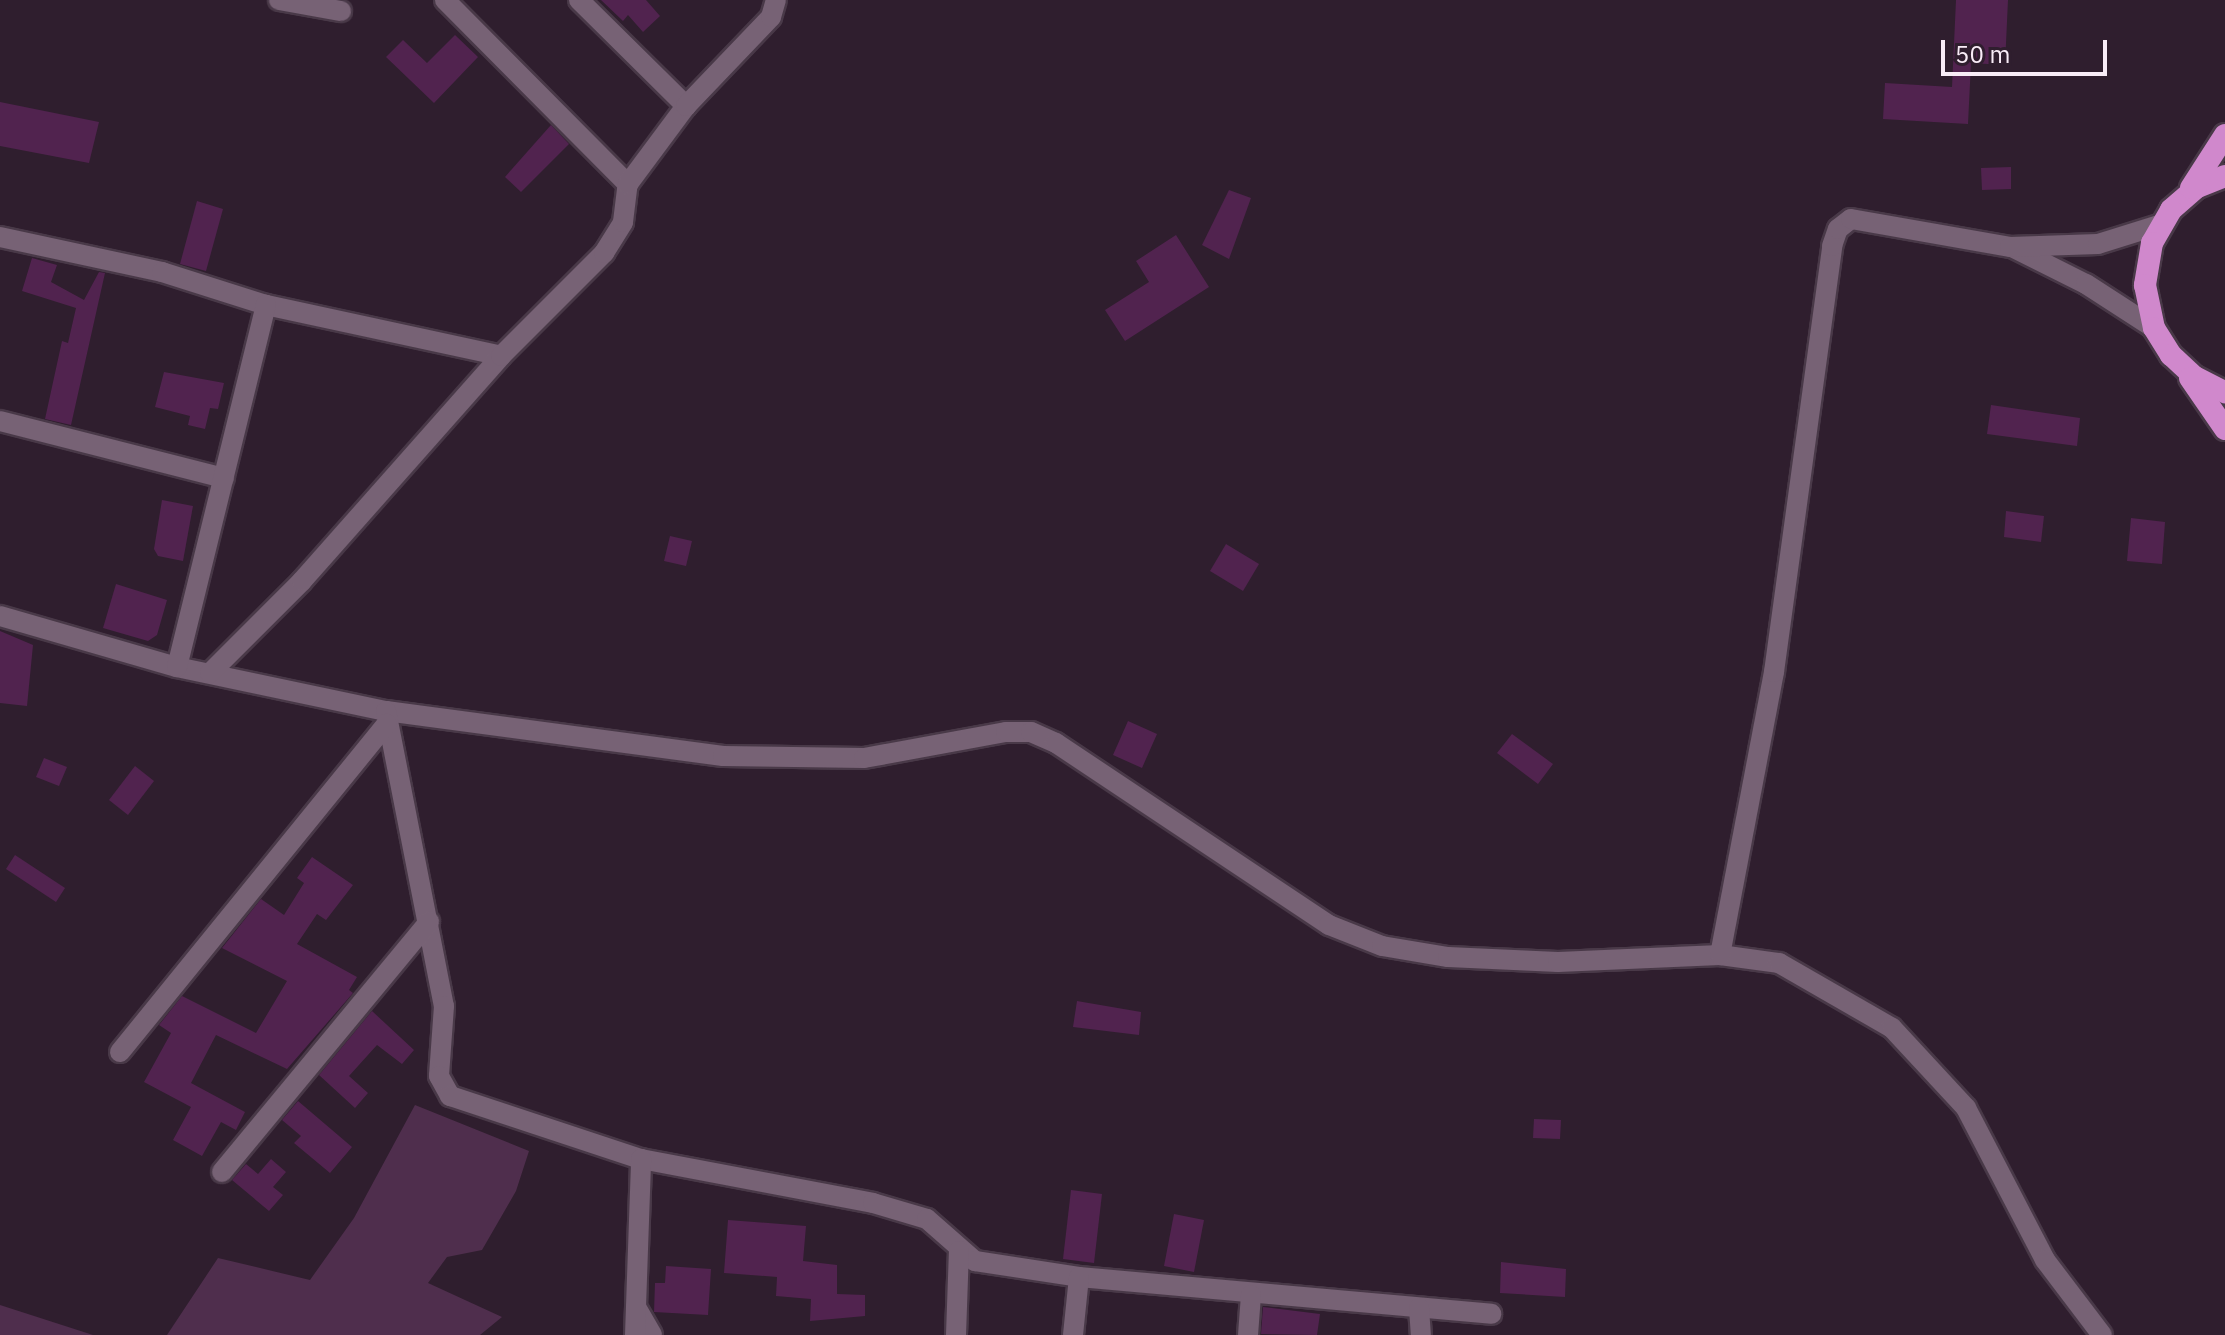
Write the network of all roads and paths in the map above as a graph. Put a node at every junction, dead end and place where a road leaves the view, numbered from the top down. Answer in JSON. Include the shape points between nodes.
{"nodes":[{"id":1,"x":279,"y":0,"type":"edge"},
{"id":2,"x":445,"y":0,"type":"edge"},
{"id":3,"x":579,"y":0,"type":"edge"},
{"id":4,"x":776,"y":0,"type":"edge"},
{"id":5,"x":341,"y":11,"type":"dead end"},
{"id":6,"x":686,"y":106,"type":"junction"},
{"id":7,"x":2225,"y":135,"type":"edge"},
{"id":8,"x":2225,"y":176,"type":"edge"},
{"id":9,"x":628,"y":184,"type":"junction"},
{"id":10,"x":2183,"y":199,"type":"junction"},
{"id":11,"x":2162,"y":224,"type":"junction"},
{"id":12,"x":0,"y":238,"type":"edge"},
{"id":13,"x":2010,"y":247,"type":"junction"},
{"id":14,"x":266,"y":305,"type":"junction"},
{"id":15,"x":2154,"y":328,"type":"junction"},
{"id":16,"x":501,"y":356,"type":"junction"},
{"id":17,"x":2182,"y":367,"type":"junction"},
{"id":18,"x":2225,"y":392,"type":"edge"},
{"id":19,"x":0,"y":421,"type":"edge"},
{"id":20,"x":2225,"y":429,"type":"edge"},
{"id":21,"x":224,"y":478,"type":"junction"},
{"id":22,"x":0,"y":616,"type":"edge"},
{"id":23,"x":177,"y":667,"type":"junction"},
{"id":24,"x":210,"y":673,"type":"junction"},
{"id":25,"x":386,"y":718,"type":"junction"},
{"id":26,"x":429,"y":922,"type":"junction"},
{"id":27,"x":1720,"y":955,"type":"junction"},
{"id":28,"x":120,"y":1052,"type":"dead end"},
{"id":29,"x":641,"y":1159,"type":"junction"},
{"id":30,"x":222,"y":1172,"type":"dead end"},
{"id":31,"x":959,"y":1251,"type":"junction"},
{"id":32,"x":1079,"y":1277,"type":"junction"},
{"id":33,"x":1251,"y":1295,"type":"junction"},
{"id":34,"x":636,"y":1307,"type":"junction"},
{"id":35,"x":1419,"y":1308,"type":"junction"},
{"id":36,"x":1491,"y":1314,"type":"dead end"},
{"id":37,"x":635,"y":1335,"type":"edge"},
{"id":38,"x":652,"y":1335,"type":"edge"},
{"id":39,"x":956,"y":1335,"type":"edge"},
{"id":40,"x":1073,"y":1335,"type":"edge"},
{"id":41,"x":1248,"y":1335,"type":"edge"},
{"id":42,"x":1421,"y":1335,"type":"edge"},
{"id":43,"x":2102,"y":1335,"type":"edge"}],
"edges":[{"from":1,"to":5,"type":"street"},
{"from":2,"to":9,"type":"street"},
{"from":3,"to":6,"type":"street"},
{"from":4,"to":6,"type":"street","via":[[771,17]]},
{"from":6,"to":9,"type":"street"},
{"from":7,"to":10,"type":"highway"},
{"from":8,"to":10,"type":"highway"},
{"from":9,"to":16,"type":"street","via":[[623,222],[614,240]]},
{"from":10,"to":11,"type":"highway"},
{"from":11,"to":13,"type":"street","via":[[2098,244]]},
{"from":11,"to":15,"type":"highway","via":[[2146,264],[2147,307]]},
{"from":12,"to":14,"type":"street","via":[[162,272]]},
{"from":13,"to":15,"type":"street","via":[[2086,284]]},
{"from":13,"to":27,"type":"street","via":[[1851,219],[1838,229],[1774,672]]},
{"from":14,"to":16,"type":"street"},
{"from":14,"to":21,"type":"street"},
{"from":15,"to":17,"type":"highway"},
{"from":16,"to":24,"type":"street","via":[[302,581]]},
{"from":17,"to":18,"type":"highway"},
{"from":17,"to":20,"type":"highway"},
{"from":19,"to":21,"type":"street"},
{"from":21,"to":23,"type":"street"},
{"from":22,"to":23,"type":"street"},
{"from":23,"to":24,"type":"street"},
{"from":24,"to":25,"type":"street"},
{"from":25,"to":26,"type":"street"},
{"from":25,"to":27,"type":"street","via":[[723,756],[864,758],[1031,732],[1081,759],[1329,925],[1382,946],[1448,957],[1558,962]]},
{"from":25,"to":28,"type":"street"},
{"from":26,"to":29,"type":"street","via":[[444,1006],[443,1088],[450,1096]]},
{"from":26,"to":30,"type":"street"},
{"from":27,"to":43,"type":"street","via":[[1779,963],[1892,1028],[1966,1108],[2045,1260]]},
{"from":29,"to":31,"type":"street","via":[[873,1203],[927,1219],[942,1228]]},
{"from":29,"to":34,"type":"street"},
{"from":31,"to":32,"type":"street","via":[[975,1261]]},
{"from":31,"to":39,"type":"street"},
{"from":32,"to":33,"type":"street"},
{"from":32,"to":40,"type":"street"},
{"from":33,"to":35,"type":"street"},
{"from":33,"to":41,"type":"street"},
{"from":34,"to":37,"type":"street"},
{"from":34,"to":38,"type":"street"},
{"from":35,"to":36,"type":"street"},
{"from":35,"to":42,"type":"street"}]}
